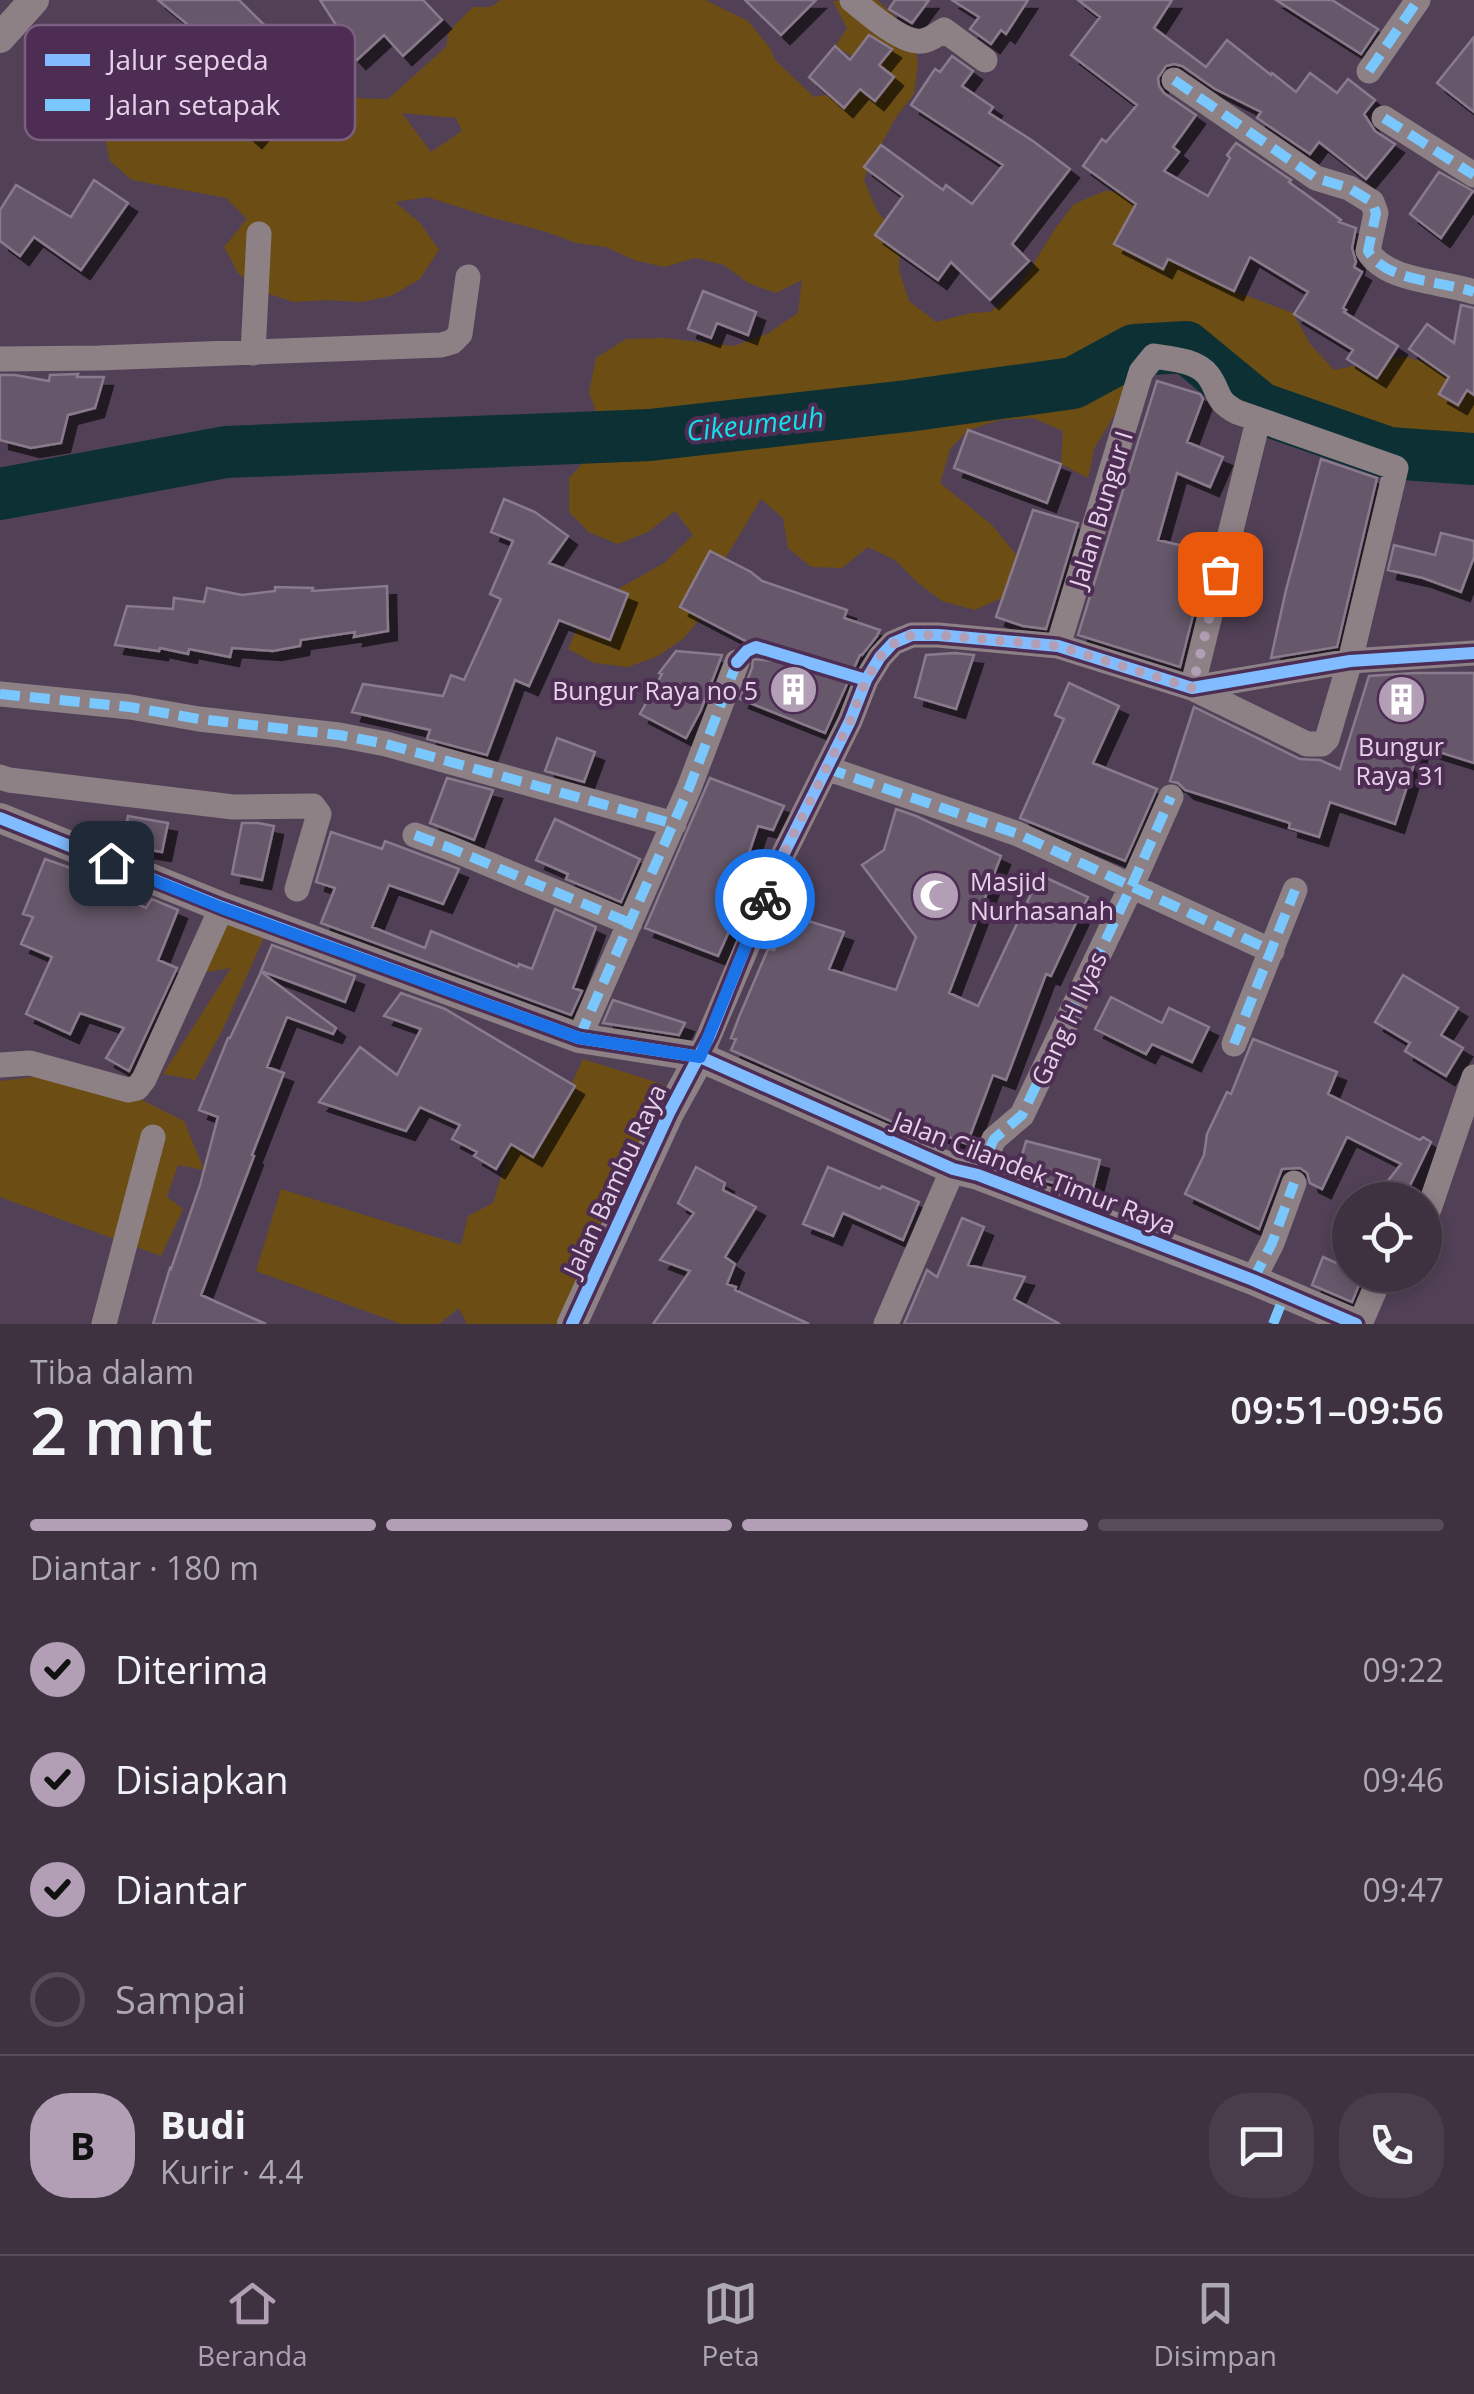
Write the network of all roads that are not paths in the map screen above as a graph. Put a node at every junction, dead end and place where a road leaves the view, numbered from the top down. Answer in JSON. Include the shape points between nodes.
{"nodes":[{"id":1,"x":34,"y":0,"type":"edge"},
{"id":2,"x":852,"y":0,"type":"edge"},
{"id":3,"x":1418,"y":0,"type":"edge"},
{"id":4,"x":0,"y":38,"type":"edge"},
{"id":5,"x":986,"y":60,"type":"dead end"},
{"id":6,"x":1369,"y":71,"type":"dead end"},
{"id":7,"x":1174,"y":80,"type":"dead end"},
{"id":8,"x":1384,"y":118,"type":"dead end"},
{"id":9,"x":1474,"y":175,"type":"edge"},
{"id":10,"x":258,"y":234,"type":"dead end"},
{"id":11,"x":468,"y":277,"type":"dead end"},
{"id":12,"x":1474,"y":292,"type":"edge"},
{"id":13,"x":253,"y":353,"type":"junction"},
{"id":14,"x":0,"y":359,"type":"edge"},
{"id":15,"x":1258,"y":421,"type":"junction"},
{"id":16,"x":1058,"y":646,"type":"junction"},
{"id":17,"x":1474,"y":653,"type":"edge"},
{"id":18,"x":1350,"y":661,"type":"junction"},
{"id":19,"x":737,"y":662,"type":"dead end"},
{"id":20,"x":1192,"y":688,"type":"junction"},
{"id":21,"x":0,"y":694,"type":"edge"},
{"id":22,"x":826,"y":768,"type":"junction"},
{"id":23,"x":0,"y":777,"type":"edge"},
{"id":24,"x":1171,"y":797,"type":"dead end"},
{"id":25,"x":0,"y":818,"type":"edge"},
{"id":26,"x":674,"y":824,"type":"junction"},
{"id":27,"x":415,"y":836,"type":"dead end"},
{"id":28,"x":1132,"y":885,"type":"junction"},
{"id":29,"x":297,"y":889,"type":"dead end"},
{"id":30,"x":1296,"y":890,"type":"dead end"},
{"id":31,"x":222,"y":908,"type":"junction"},
{"id":32,"x":630,"y":923,"type":"junction"},
{"id":33,"x":1272,"y":950,"type":"junction"},
{"id":34,"x":579,"y":1038,"type":"junction"},
{"id":35,"x":1234,"y":1044,"type":"dead end"},
{"id":36,"x":700,"y":1057,"type":"junction"},
{"id":37,"x":0,"y":1065,"type":"edge"},
{"id":38,"x":1474,"y":1077,"type":"edge"},
{"id":39,"x":153,"y":1137,"type":"dead end"},
{"id":40,"x":965,"y":1172,"type":"junction"},
{"id":41,"x":1437,"y":1182,"type":"edge"},
{"id":42,"x":1294,"y":1183,"type":"dead end"},
{"id":43,"x":1254,"y":1280,"type":"junction"},
{"id":44,"x":1373,"y":1292,"type":"edge"},
{"id":45,"x":104,"y":1324,"type":"edge"},
{"id":46,"x":572,"y":1324,"type":"edge"},
{"id":47,"x":886,"y":1324,"type":"edge"},
{"id":48,"x":1359,"y":1324,"type":"edge"}],
"edges":[{"from":1,"to":4,"type":"street"},
{"from":2,"to":5,"type":"street","via":[[910,40],[944,30]]},
{"from":3,"to":6,"type":"street"},
{"from":7,"to":12,"type":"street","via":[[1316,178],[1372,202],[1368,251],[1376,262]]},
{"from":8,"to":9,"type":"street"},
{"from":10,"to":13,"type":"street"},
{"from":11,"to":13,"type":"street","via":[[460,334],[452,342]]},
{"from":13,"to":14,"type":"street"},
{"from":15,"to":16,"type":"street","name":"Jalan Bungur I","via":[[1224,404],[1208,375],[1193,364],[1154,356],[1140,372]]},
{"from":15,"to":18,"type":"street","via":[[1396,468]]},
{"from":15,"to":20,"type":"street"},
{"from":16,"to":20,"type":"street"},
{"from":16,"to":22,"type":"street","via":[[938,635],[912,635],[893,644],[866,680]]},
{"from":17,"to":18,"type":"street"},
{"from":18,"to":20,"type":"street"},
{"from":18,"to":20,"type":"street","via":[[1322,744],[1307,744]]},
{"from":19,"to":26,"type":"street"},
{"from":21,"to":26,"type":"street","via":[[386,744]]},
{"from":22,"to":28,"type":"street","via":[[1018,834]]},
{"from":22,"to":36,"type":"street","via":[[779,863]]},
{"from":23,"to":29,"type":"street","via":[[233,807],[314,806],[319,814]]},
{"from":24,"to":28,"type":"street","name":"Gang H Ilyas"},
{"from":25,"to":31,"type":"street","name":"Jalan Cilandek Timur Raya"},
{"from":26,"to":32,"type":"street"},
{"from":27,"to":32,"type":"street"},
{"from":28,"to":33,"type":"street"},
{"from":28,"to":40,"type":"street","name":"Gang H Ilyas","via":[[1022,1115]]},
{"from":30,"to":33,"type":"street"},
{"from":31,"to":34,"type":"street","name":"Jalan Cilandek Timur Raya"},
{"from":31,"to":37,"type":"street","via":[[138,1088],[30,1063]]},
{"from":32,"to":34,"type":"street"},
{"from":33,"to":35,"type":"street"},
{"from":34,"to":36,"type":"street","name":"Jalan Cilandek Timur Raya"},
{"from":36,"to":40,"type":"street","name":"Jalan Cilandek Timur Raya"},
{"from":36,"to":46,"type":"street","name":"Jalan Bambu Raya"},
{"from":38,"to":41,"type":"street"},
{"from":39,"to":45,"type":"street"},
{"from":40,"to":43,"type":"street","name":"Jalan Cilandek Timur Raya"},
{"from":40,"to":47,"type":"street","name":"Gang H Ilyas"},
{"from":42,"to":43,"type":"street"},
{"from":43,"to":48,"type":"street","name":"Jalan Cilandek Timur Raya"},
{"from":44,"to":48,"type":"street"}]}
